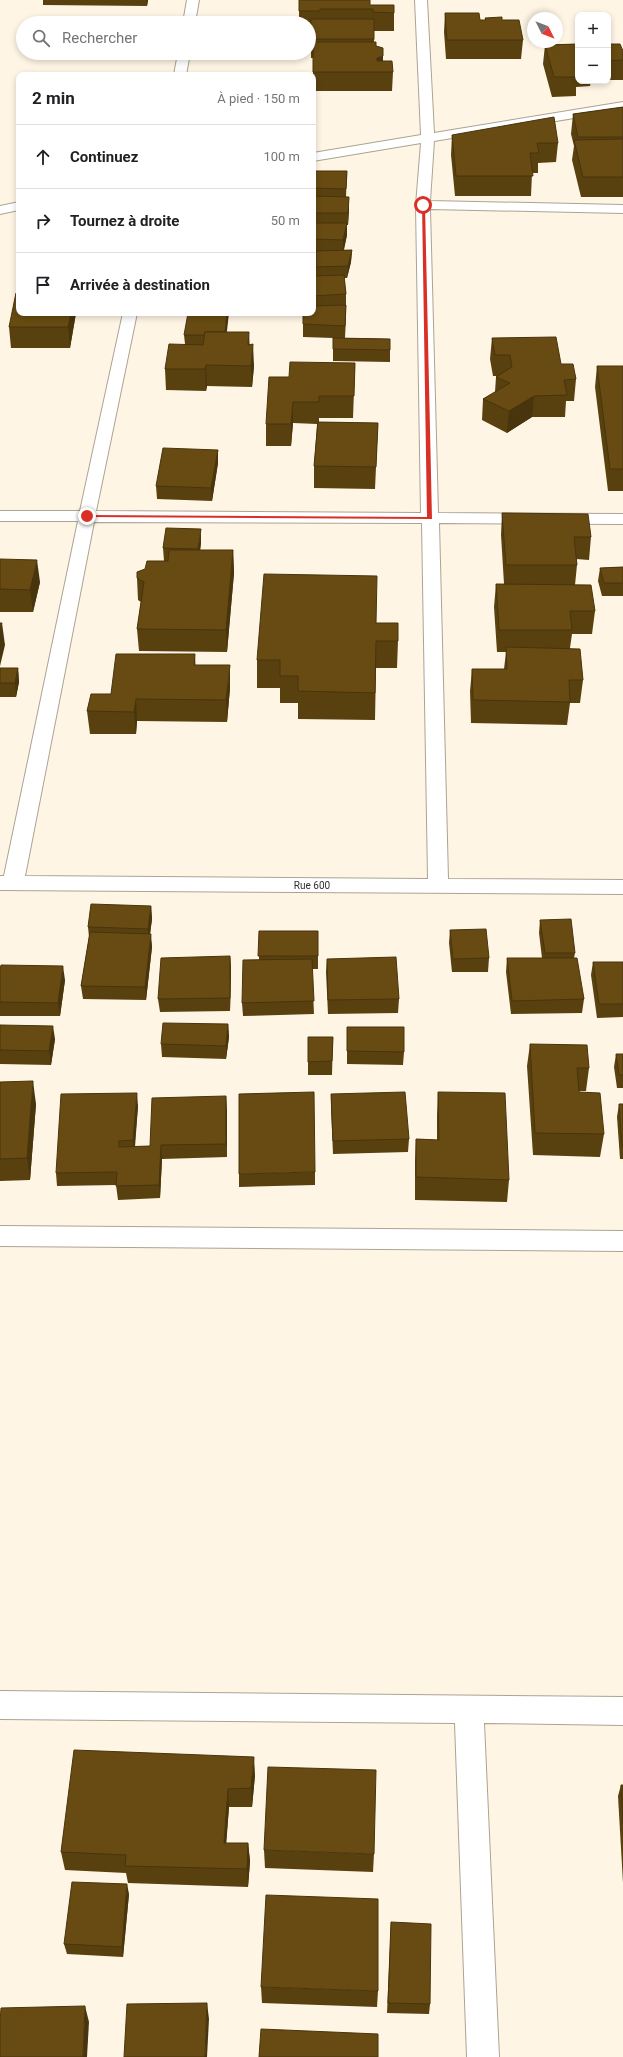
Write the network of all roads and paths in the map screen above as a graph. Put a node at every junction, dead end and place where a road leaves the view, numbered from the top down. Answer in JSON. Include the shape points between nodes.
{"nodes":[{"id":1,"x":193,"y":0,"type":"edge"},
{"id":2,"x":421,"y":0,"type":"edge"},
{"id":3,"x":190,"y":16,"type":"edge"},
{"id":4,"x":183,"y":60,"type":"edge"},
{"id":5,"x":181,"y":72,"type":"edge"},
{"id":6,"x":623,"y":106,"type":"edge"},
{"id":7,"x":428,"y":138,"type":"junction"},
{"id":8,"x":316,"y":157,"type":"edge"},
{"id":9,"x":423,"y":205,"type":"junction"},
{"id":10,"x":16,"y":207,"type":"edge"},
{"id":11,"x":623,"y":209,"type":"edge"},
{"id":12,"x":0,"y":210,"type":"edge"},
{"id":13,"x":129,"y":316,"type":"edge"},
{"id":14,"x":0,"y":516,"type":"edge"},
{"id":15,"x":87,"y":516,"type":"junction"},
{"id":16,"x":430,"y":518,"type":"junction"},
{"id":17,"x":623,"y":519,"type":"edge"},
{"id":18,"x":7,"y":883,"type":"edge"},
{"id":19,"x":438,"y":886,"type":"junction"},
{"id":20,"x":623,"y":887,"type":"edge"},
{"id":21,"x":0,"y":1236,"type":"edge"},
{"id":22,"x":623,"y":1241,"type":"edge"},
{"id":23,"x":0,"y":1705,"type":"edge"},
{"id":24,"x":469,"y":1709,"type":"junction"},
{"id":25,"x":623,"y":1711,"type":"edge"},
{"id":26,"x":483,"y":2057,"type":"edge"}],
"edges":[{"from":1,"to":3,"type":"street"},
{"from":2,"to":7,"type":"street"},
{"from":4,"to":5,"type":"street"},
{"from":6,"to":7,"type":"street"},
{"from":7,"to":8,"type":"street"},
{"from":7,"to":9,"type":"street"},
{"from":9,"to":11,"type":"street"},
{"from":9,"to":16,"type":"street"},
{"from":10,"to":12,"type":"street"},
{"from":13,"to":15,"type":"street"},
{"from":14,"to":15,"type":"street"},
{"from":15,"to":16,"type":"street"},
{"from":15,"to":18,"type":"street"},
{"from":16,"to":17,"type":"street"},
{"from":16,"to":19,"type":"street"},
{"from":18,"to":19,"type":"street","name":"Rue 600"},
{"from":19,"to":20,"type":"street","name":"Rue 600"},
{"from":21,"to":22,"type":"street"},
{"from":23,"to":24,"type":"street"},
{"from":24,"to":25,"type":"street"},
{"from":24,"to":26,"type":"street"}]}
